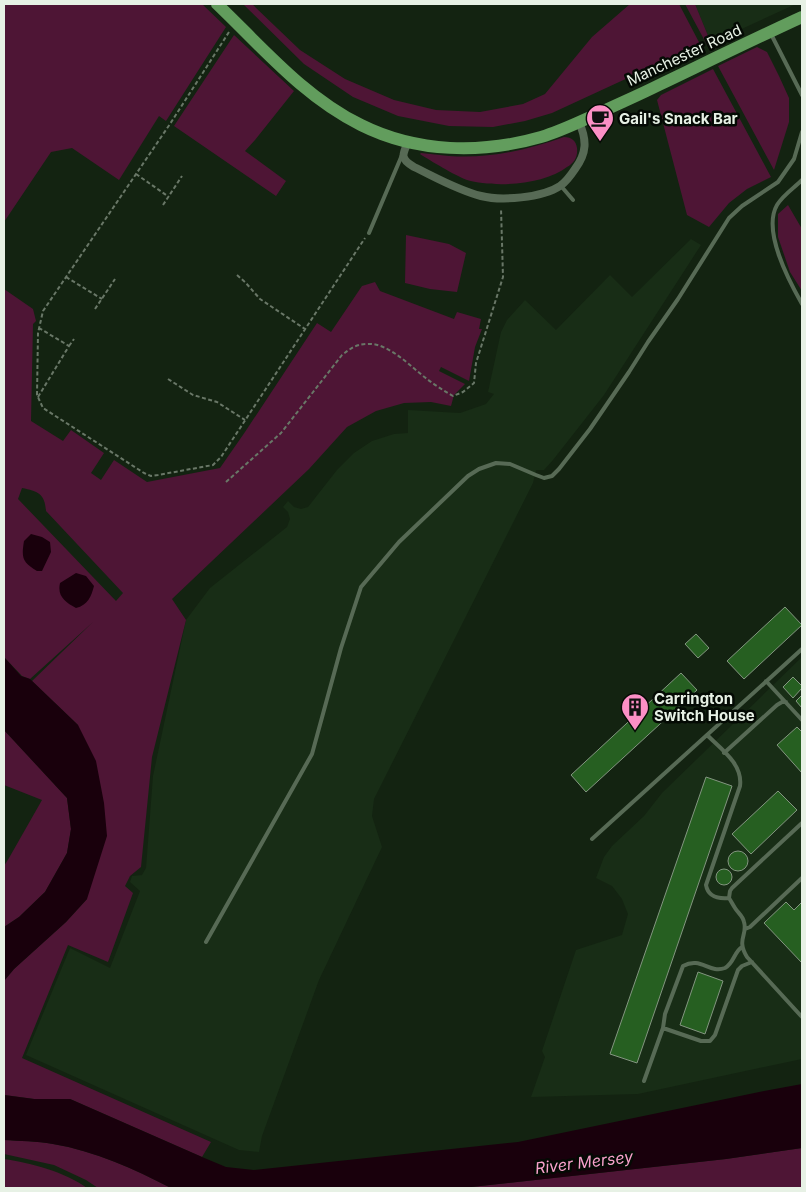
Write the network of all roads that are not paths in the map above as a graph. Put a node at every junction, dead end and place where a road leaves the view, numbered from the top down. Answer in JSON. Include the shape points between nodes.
{"nodes":[{"id":1,"x":217,"y":4,"type":"edge"},
{"id":2,"x":802,"y":17,"type":"edge"},
{"id":3,"x":770,"y":32,"type":"junction"},
{"id":4,"x":802,"y":95,"type":"edge"},
{"id":5,"x":579,"y":122,"type":"junction"},
{"id":6,"x":802,"y":132,"type":"edge"},
{"id":7,"x":405,"y":148,"type":"junction"},
{"id":8,"x":802,"y":180,"type":"edge"},
{"id":9,"x":561,"y":186,"type":"junction"},
{"id":10,"x":573,"y":200,"type":"dead end"},
{"id":11,"x":369,"y":233,"type":"road end"},
{"id":12,"x":802,"y":304,"type":"edge"},
{"id":13,"x":802,"y":649,"type":"edge"},
{"id":14,"x":766,"y":681,"type":"junction"},
{"id":15,"x":786,"y":702,"type":"junction"},
{"id":16,"x":802,"y":720,"type":"edge"},
{"id":17,"x":707,"y":735,"type":"junction"},
{"id":18,"x":724,"y":753,"type":"junction"},
{"id":19,"x":802,"y":823,"type":"edge"},
{"id":20,"x":592,"y":839,"type":"dead end"},
{"id":21,"x":802,"y":878,"type":"edge"},
{"id":22,"x":729,"y":898,"type":"junction"},
{"id":23,"x":745,"y":929,"type":"junction"},
{"id":24,"x":206,"y":942,"type":"dead end"},
{"id":25,"x":742,"y":947,"type":"junction"},
{"id":26,"x":752,"y":962,"type":"junction"},
{"id":27,"x":802,"y":1017,"type":"edge"},
{"id":28,"x":663,"y":1028,"type":"junction"},
{"id":29,"x":644,"y":1081,"type":"dead end"}],
"edges":[{"from":1,"to":7,"type":"main road","name":"Manchester Road","via":[[315,97],[361,125],[393,138]]},
{"from":2,"to":3,"type":"main road","name":"Manchester Road"},
{"from":3,"to":4,"type":"lane"},
{"from":3,"to":5,"type":"main road","name":"Manchester Road"},
{"from":5,"to":7,"type":"main road","name":"Manchester Road","via":[[543,136],[504,145]]},
{"from":5,"to":9,"type":"street","via":[[583,130],[583,155]]},
{"from":6,"to":24,"type":"lane","via":[[794,159],[778,182],[729,218],[590,429],[552,476],[536,476],[510,464],[496,463],[479,469],[399,542],[361,587],[312,754]]},
{"from":7,"to":9,"type":"street","name":"Manchester Road","via":[[407,163],[482,196],[533,196]]},
{"from":7,"to":11,"type":"lane"},
{"from":8,"to":12,"type":"lane","via":[[781,199],[773,225],[783,266]]},
{"from":9,"to":10,"type":"lane"},
{"from":13,"to":14,"type":"lane"},
{"from":14,"to":15,"type":"lane"},
{"from":14,"to":17,"type":"lane"},
{"from":15,"to":16,"type":"lane"},
{"from":15,"to":18,"type":"lane","via":[[777,705]]},
{"from":17,"to":18,"type":"lane"},
{"from":17,"to":20,"type":"lane"},
{"from":18,"to":22,"type":"lane","via":[[736,766],[741,780],[706,885],[710,894]]},
{"from":19,"to":22,"type":"lane","via":[[732,888]]},
{"from":21,"to":23,"type":"lane"},
{"from":22,"to":23,"type":"lane"},
{"from":23,"to":25,"type":"lane"},
{"from":25,"to":26,"type":"lane"},
{"from":25,"to":28,"type":"lane","via":[[723,968],[694,962],[683,966]]},
{"from":26,"to":27,"type":"lane"},
{"from":26,"to":28,"type":"lane","via":[[738,970],[710,1041]]},
{"from":28,"to":29,"type":"lane"}]}
